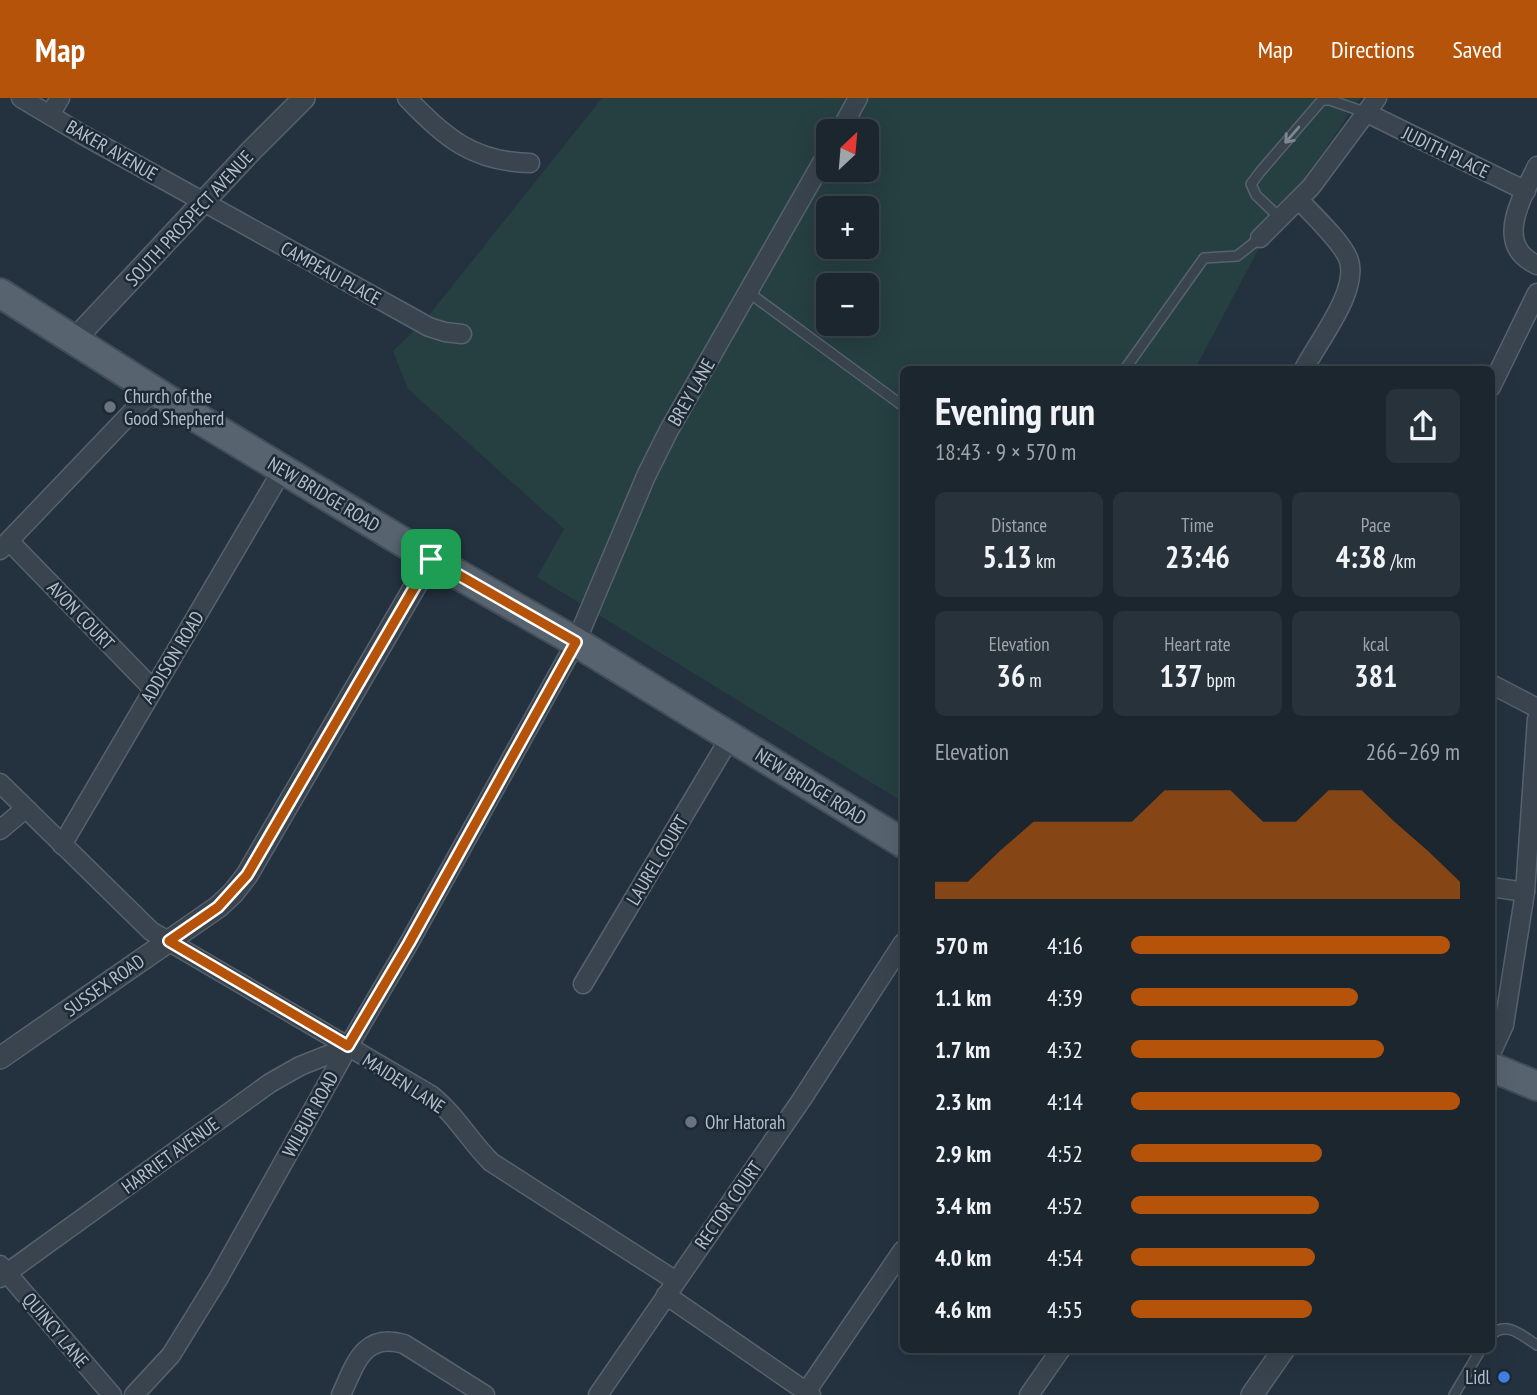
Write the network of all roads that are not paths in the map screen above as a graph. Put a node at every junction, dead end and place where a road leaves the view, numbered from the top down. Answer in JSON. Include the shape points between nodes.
{"nodes":[{"id":1,"x":21,"y":98,"type":"edge"},
{"id":2,"x":60,"y":98,"type":"edge"},
{"id":3,"x":304,"y":98,"type":"edge"},
{"id":4,"x":407,"y":98,"type":"edge"},
{"id":5,"x":858,"y":98,"type":"edge"},
{"id":6,"x":1372,"y":105,"type":"edge"},
{"id":7,"x":50,"y":115,"type":"junction"},
{"id":8,"x":847,"y":119,"type":"edge"},
{"id":9,"x":530,"y":163,"type":"dead end"},
{"id":10,"x":1537,"y":166,"type":"edge"},
{"id":11,"x":816,"y":173,"type":"edge"},
{"id":12,"x":1526,"y":191,"type":"junction"},
{"id":13,"x":1299,"y":200,"type":"junction"},
{"id":14,"x":204,"y":202,"type":"junction"},
{"id":15,"x":1281,"y":219,"type":"junction"},
{"id":16,"x":1260,"y":238,"type":"joint"},
{"id":17,"x":1537,"y":265,"type":"edge"},
{"id":18,"x":748,"y":292,"type":"junction"},
{"id":19,"x":0,"y":293,"type":"edge"},
{"id":20,"x":1537,"y":293,"type":"edge"},
{"id":21,"x":462,"y":334,"type":"dead end"},
{"id":22,"x":75,"y":339,"type":"junction"},
{"id":23,"x":1127,"y":366,"type":"edge"},
{"id":24,"x":1306,"y":366,"type":"edge"},
{"id":25,"x":1495,"y":379,"type":"edge"},
{"id":26,"x":153,"y":390,"type":"junction"},
{"id":27,"x":900,"y":404,"type":"edge"},
{"id":28,"x":283,"y":469,"type":"junction"},
{"id":29,"x":5,"y":545,"type":"edge"},
{"id":30,"x":431,"y":559,"type":"junction"},
{"id":31,"x":576,"y":642,"type":"junction"},
{"id":32,"x":1495,"y":686,"type":"edge"},
{"id":33,"x":153,"y":689,"type":"junction"},
{"id":34,"x":1537,"y":708,"type":"edge"},
{"id":35,"x":1537,"y":719,"type":"edge"},
{"id":36,"x":731,"y":736,"type":"junction"},
{"id":37,"x":0,"y":783,"type":"edge"},
{"id":38,"x":25,"y":809,"type":"junction"},
{"id":39,"x":0,"y":830,"type":"edge"},
{"id":40,"x":900,"y":841,"type":"edge"},
{"id":41,"x":62,"y":845,"type":"junction"},
{"id":42,"x":1495,"y":888,"type":"edge"},
{"id":43,"x":1525,"y":892,"type":"junction"},
{"id":44,"x":169,"y":941,"type":"junction"},
{"id":45,"x":900,"y":948,"type":"edge"},
{"id":46,"x":583,"y":984,"type":"dead end"},
{"id":47,"x":1495,"y":1044,"type":"edge"},
{"id":48,"x":348,"y":1046,"type":"junction"},
{"id":49,"x":0,"y":1058,"type":"edge"},
{"id":50,"x":1495,"y":1069,"type":"edge"},
{"id":51,"x":1537,"y":1086,"type":"edge"},
{"id":52,"x":900,"y":1254,"type":"edge"},
{"id":53,"x":2,"y":1272,"type":"edge"},
{"id":54,"x":671,"y":1288,"type":"junction"},
{"id":55,"x":1495,"y":1332,"type":"edge"},
{"id":56,"x":1537,"y":1345,"type":"edge"},
{"id":57,"x":1058,"y":1353,"type":"edge"},
{"id":58,"x":1281,"y":1353,"type":"edge"},
{"id":59,"x":1479,"y":1353,"type":"edge"},
{"id":60,"x":807,"y":1394,"type":"edge"},
{"id":61,"x":111,"y":1395,"type":"edge"},
{"id":62,"x":134,"y":1395,"type":"edge"},
{"id":63,"x":341,"y":1395,"type":"edge"},
{"id":64,"x":485,"y":1395,"type":"edge"},
{"id":65,"x":598,"y":1395,"type":"edge"},
{"id":66,"x":1028,"y":1395,"type":"edge"},
{"id":67,"x":1252,"y":1395,"type":"edge"},
{"id":68,"x":1454,"y":1395,"type":"edge"}],
"edges":[{"from":1,"to":7,"type":"street","name":"BAKER AVENUE"},
{"from":2,"to":7,"type":"street"},
{"from":3,"to":14,"type":"street","name":"SOUTH PROSPECT AVENUE"},
{"from":4,"to":9,"type":"street","via":[[435,128],[471,151]]},
{"from":5,"to":8,"type":"street"},
{"from":6,"to":12,"type":"street","name":"JUDITH PLACE"},
{"from":6,"to":13,"type":"street"},
{"from":6,"to":15,"type":"lane","one_way":true,"via":[[1322,100],[1259,172],[1251,184],[1256,195]]},
{"from":7,"to":14,"type":"street","name":"BAKER AVENUE"},
{"from":10,"to":12,"type":"street"},
{"from":11,"to":18,"type":"street","name":"BREY LANE"},
{"from":12,"to":17,"type":"street","via":[[1513,230],[1521,253]]},
{"from":13,"to":15,"type":"street"},
{"from":13,"to":24,"type":"street","via":[[1341,246],[1351,271],[1332,323]]},
{"from":14,"to":21,"type":"street","name":"CAMPEAU PLACE","via":[[429,327]]},
{"from":14,"to":22,"type":"street","name":"SOUTH PROSPECT AVENUE"},
{"from":15,"to":16,"type":"street"},
{"from":16,"to":23,"type":"lane","via":[[1237,256],[1204,258]]},
{"from":18,"to":27,"type":"lane"},
{"from":18,"to":31,"type":"street","name":"BREY LANE","via":[[657,453]]},
{"from":19,"to":22,"type":"main road","name":"NEW BRIDGE ROAD"},
{"from":20,"to":25,"type":"street"},
{"from":22,"to":26,"type":"main road","name":"NEW BRIDGE ROAD"},
{"from":26,"to":28,"type":"main road","name":"NEW BRIDGE ROAD"},
{"from":26,"to":29,"type":"street"},
{"from":28,"to":30,"type":"main road","name":"NEW BRIDGE ROAD"},
{"from":28,"to":33,"type":"street","name":"ADDISON ROAD"},
{"from":29,"to":33,"type":"street","name":"AVON COURT"},
{"from":30,"to":31,"type":"main road","name":"NEW BRIDGE ROAD"},
{"from":30,"to":44,"type":"street","name":"SUSSEX ROAD","via":[[247,875],[218,907]]},
{"from":31,"to":36,"type":"main road","name":"NEW BRIDGE ROAD"},
{"from":31,"to":48,"type":"street","name":"WILBUR ROAD"},
{"from":32,"to":34,"type":"street"},
{"from":33,"to":41,"type":"street","name":"ADDISON ROAD"},
{"from":35,"to":43,"type":"street"},
{"from":36,"to":40,"type":"main road","name":"NEW BRIDGE ROAD"},
{"from":36,"to":46,"type":"street","name":"LAUREL COURT"},
{"from":37,"to":38,"type":"street","name":"MAIDEN LANE"},
{"from":38,"to":39,"type":"street"},
{"from":38,"to":41,"type":"street","name":"MAIDEN LANE"},
{"from":41,"to":44,"type":"street","name":"MAIDEN LANE","via":[[138,921]]},
{"from":42,"to":43,"type":"street"},
{"from":43,"to":47,"type":"street","via":[[1504,1025]]},
{"from":44,"to":48,"type":"street","name":"MAIDEN LANE"},
{"from":44,"to":49,"type":"street","name":"SUSSEX ROAD"},
{"from":45,"to":54,"type":"street","name":"RECTOR COURT"},
{"from":48,"to":53,"type":"street","name":"HARRIET AVENUE","via":[[270,1083]]},
{"from":48,"to":54,"type":"street","name":"MAIDEN LANE","via":[[446,1107],[491,1162]]},
{"from":48,"to":62,"type":"street","name":"WILBUR ROAD","via":[[218,1279],[171,1355]]},
{"from":50,"to":51,"type":"main road"},
{"from":52,"to":60,"type":"street"},
{"from":53,"to":61,"type":"street","name":"QUINCY LANE"},
{"from":54,"to":60,"type":"street","name":"MAIDEN LANE"},
{"from":54,"to":65,"type":"street","name":"RECTOR COURT"},
{"from":55,"to":56,"type":"lane","via":[[1505,1328]]},
{"from":57,"to":66,"type":"street"},
{"from":58,"to":67,"type":"street"},
{"from":59,"to":68,"type":"lane"},
{"from":63,"to":64,"type":"street","via":[[362,1353],[382,1341],[394,1341]]}]}
